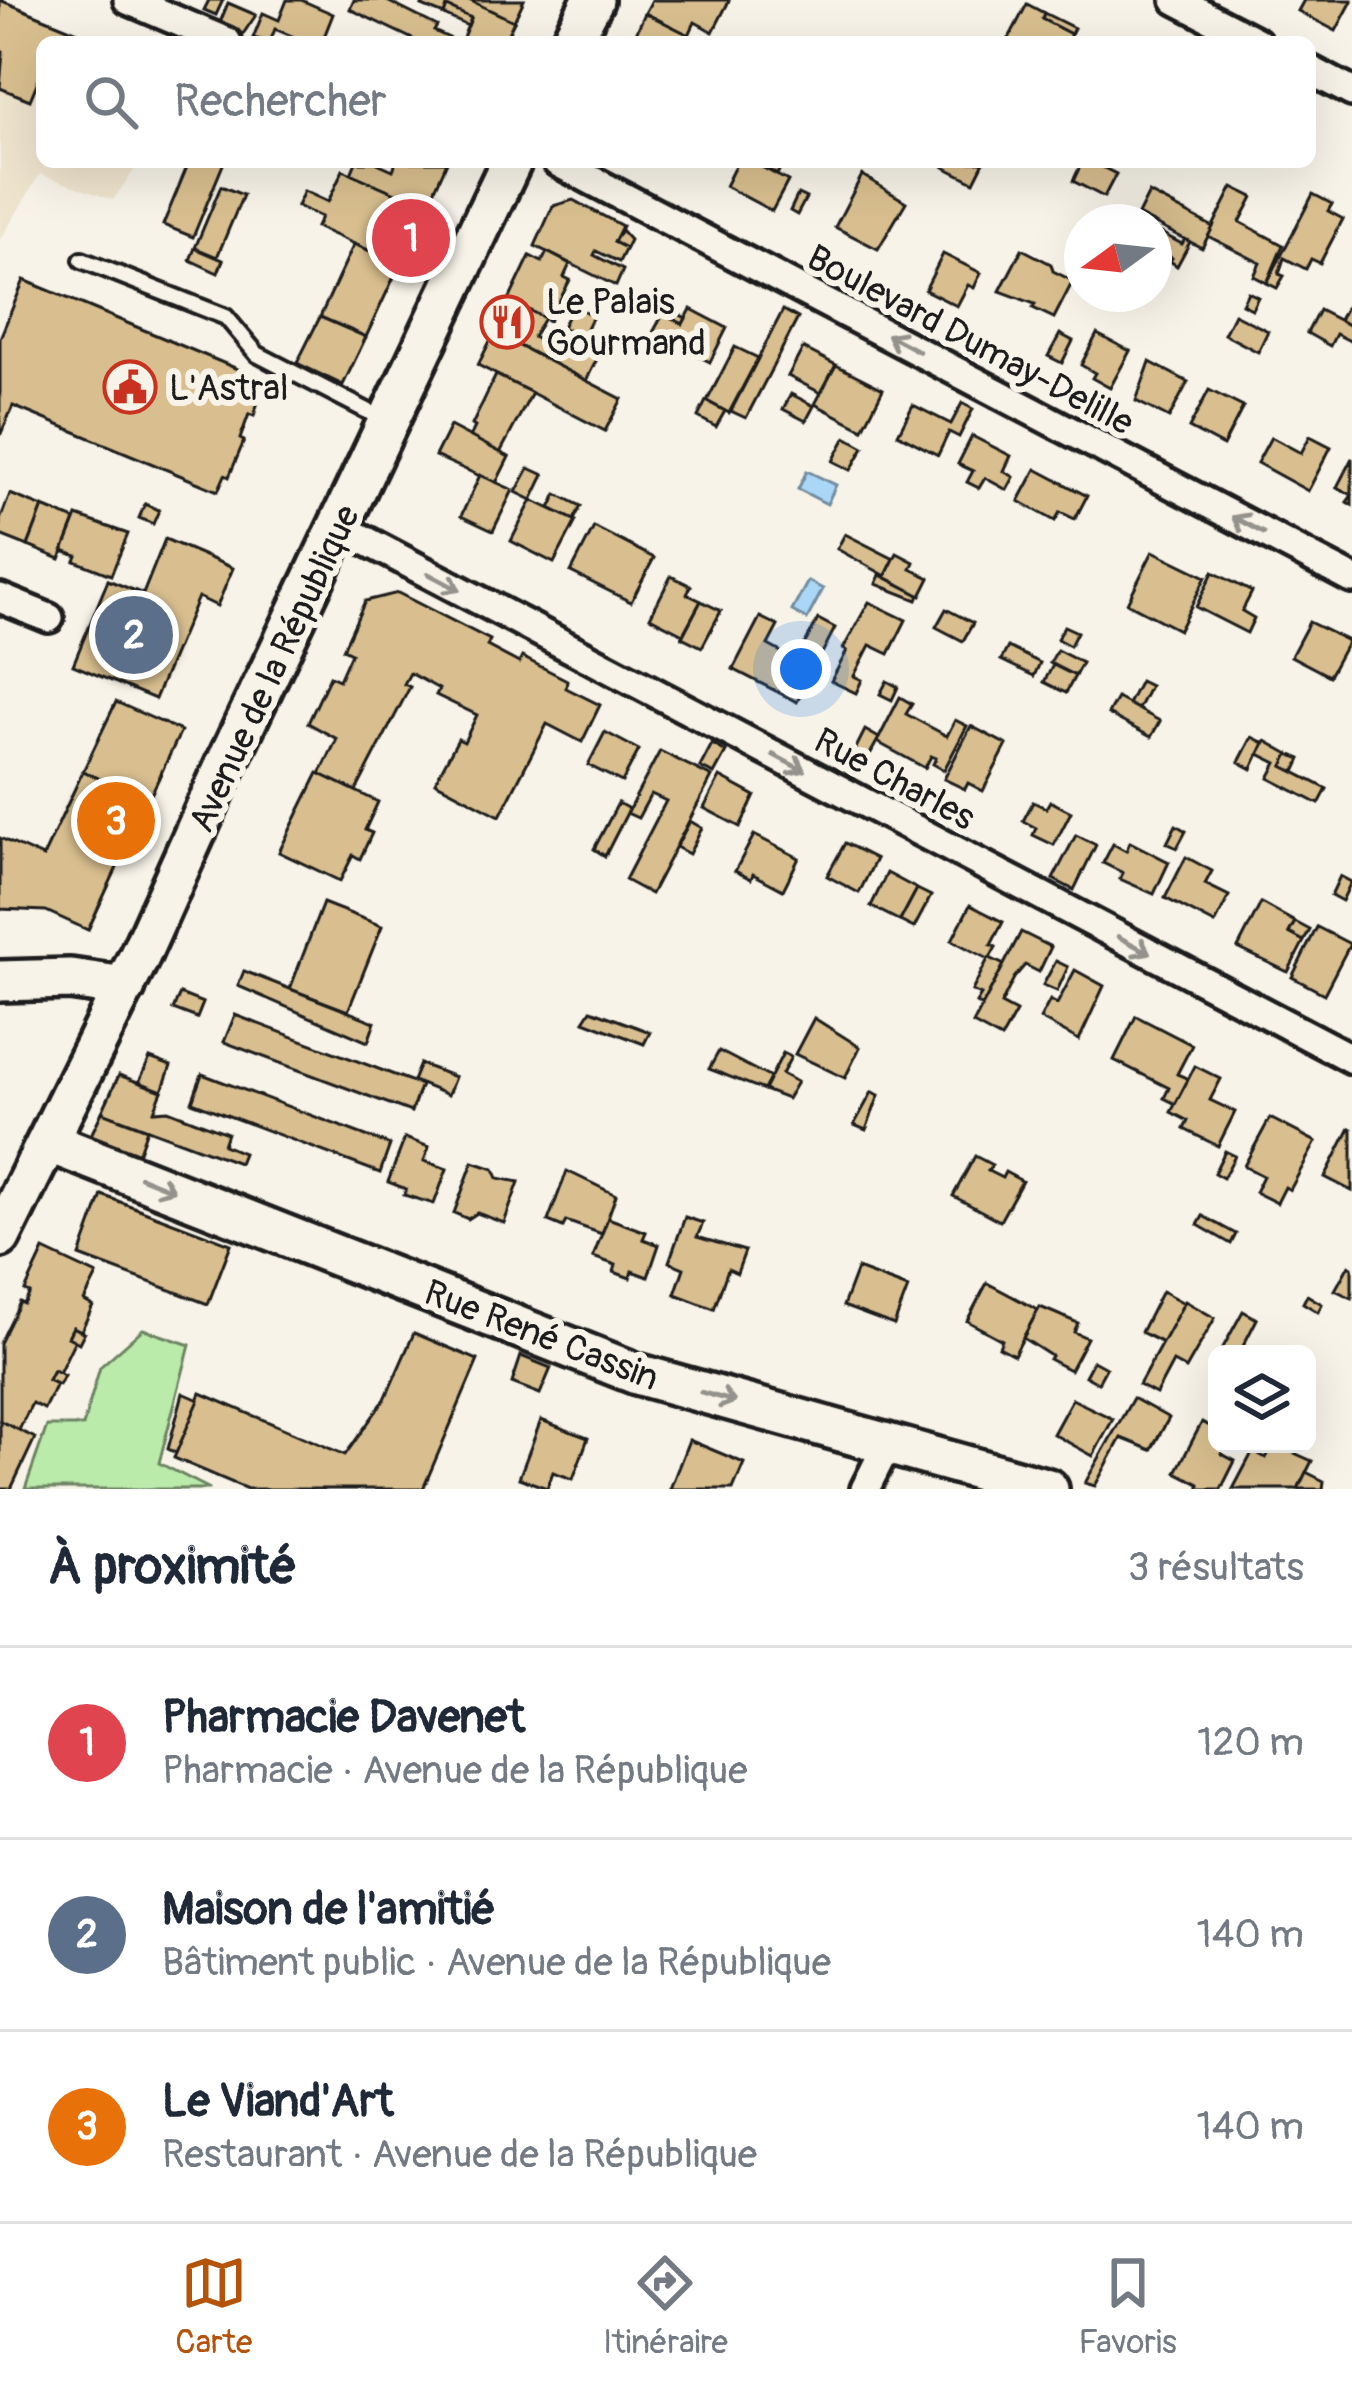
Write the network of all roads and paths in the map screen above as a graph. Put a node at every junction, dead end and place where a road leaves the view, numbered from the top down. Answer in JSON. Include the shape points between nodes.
{"nodes":[{"id":1,"x":128,"y":0,"type":"edge"},
{"id":2,"x":593,"y":0,"type":"edge"},
{"id":3,"x":1176,"y":0,"type":"edge"},
{"id":4,"x":213,"y":36,"type":"edge"},
{"id":5,"x":574,"y":36,"type":"edge"},
{"id":6,"x":1245,"y":36,"type":"edge"},
{"id":7,"x":1316,"y":73,"type":"edge"},
{"id":8,"x":1352,"y":92,"type":"edge"},
{"id":9,"x":507,"y":168,"type":"edge"},
{"id":10,"x":568,"y":168,"type":"edge"},
{"id":11,"x":82,"y":260,"type":"dead end"},
{"id":12,"x":390,"y":422,"type":"junction"},
{"id":13,"x":340,"y":527,"type":"junction"},
{"id":14,"x":1352,"y":579,"type":"edge"},
{"id":15,"x":0,"y":598,"type":"edge"},
{"id":16,"x":49,"y":618,"type":"dead end"},
{"id":17,"x":0,"y":980,"type":"edge"},
{"id":18,"x":125,"y":987,"type":"junction"},
{"id":19,"x":1352,"y":1059,"type":"edge"},
{"id":20,"x":48,"y":1142,"type":"junction"},
{"id":21,"x":0,"y":1237,"type":"edge"},
{"id":22,"x":887,"y":1445,"type":"junction"},
{"id":23,"x":865,"y":1489,"type":"edge"},
{"id":24,"x":1048,"y":1489,"type":"edge"}],
"edges":[{"from":1,"to":4,"type":"street"},
{"from":2,"to":5,"type":"main road"},
{"from":3,"to":6,"type":"street"},
{"from":7,"to":8,"type":"street"},
{"from":9,"to":12,"type":"main road","name":"Avenue de la République"},
{"from":14,"to":10,"type":"street","name":"Boulevard Dumay-Delille","one_way":true},
{"from":11,"to":12,"type":"lane","via":[[226,317],[257,354]]},
{"from":12,"to":13,"type":"main road","name":"Avenue de la République"},
{"from":13,"to":18,"type":"main road","name":"Avenue de la République"},
{"from":13,"to":19,"type":"street","name":"Rue Charles","one_way":true},
{"from":15,"to":16,"type":"street"},
{"from":17,"to":18,"type":"main road"},
{"from":18,"to":20,"type":"main road","name":"Avenue de la République"},
{"from":20,"to":21,"type":"main road","name":"Avenue de la République"},
{"from":20,"to":22,"type":"main road","name":"Rue René Cassin","one_way":true,"via":[[638,1374]]},
{"from":22,"to":23,"type":"street"},
{"from":22,"to":24,"type":"main road","name":"Rue René Cassin"}]}
